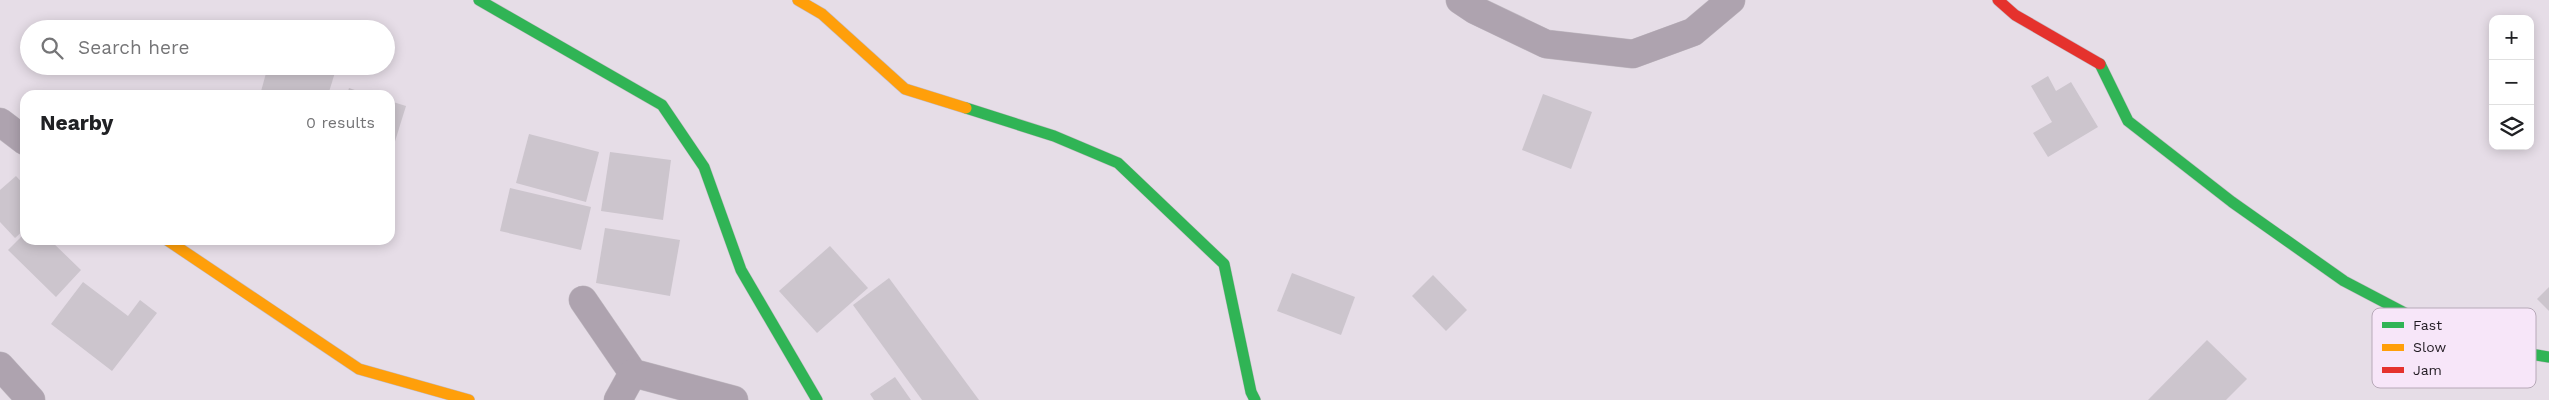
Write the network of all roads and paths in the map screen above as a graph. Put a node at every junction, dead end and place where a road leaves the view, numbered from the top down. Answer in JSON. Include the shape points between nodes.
{"nodes":[{"id":1,"x":479,"y":0,"type":"edge"},
{"id":2,"x":798,"y":0,"type":"edge"},
{"id":3,"x":1460,"y":0,"type":"edge"},
{"id":4,"x":1731,"y":0,"type":"edge"},
{"id":5,"x":1998,"y":0,"type":"edge"},
{"id":6,"x":0,"y":122,"type":"edge"},
{"id":7,"x":20,"y":137,"type":"edge"},
{"id":8,"x":173,"y":245,"type":"edge"},
{"id":9,"x":583,"y":300,"type":"dead end"},
{"id":10,"x":2395,"y":308,"type":"edge"},
{"id":11,"x":2536,"y":356,"type":"edge"},
{"id":12,"x":2549,"y":358,"type":"edge"},
{"id":13,"x":0,"y":366,"type":"edge"},
{"id":14,"x":633,"y":373,"type":"junction"},
{"id":15,"x":31,"y":400,"type":"edge"},
{"id":16,"x":469,"y":400,"type":"edge"},
{"id":17,"x":618,"y":400,"type":"edge"},
{"id":18,"x":734,"y":400,"type":"edge"},
{"id":19,"x":817,"y":400,"type":"edge"},
{"id":20,"x":1255,"y":400,"type":"edge"}],
"edges":[{"from":1,"to":19,"type":"street","via":[[662,105],[704,167],[741,270]]},
{"from":2,"to":20,"type":"street","via":[[822,14],[905,89],[1054,136],[1118,164],[1224,264]]},
{"from":3,"to":4,"type":"street","via":[[1546,44],[1633,54],[1692,32]]},
{"from":5,"to":10,"type":"street","via":[[2015,15],[2100,64],[2128,121],[2232,202],[2344,281]]},
{"from":6,"to":7,"type":"street"},
{"from":8,"to":16,"type":"street","via":[[359,369]]},
{"from":9,"to":14,"type":"street"},
{"from":11,"to":12,"type":"street"},
{"from":13,"to":15,"type":"street"},
{"from":14,"to":17,"type":"street"},
{"from":14,"to":18,"type":"street"}]}
